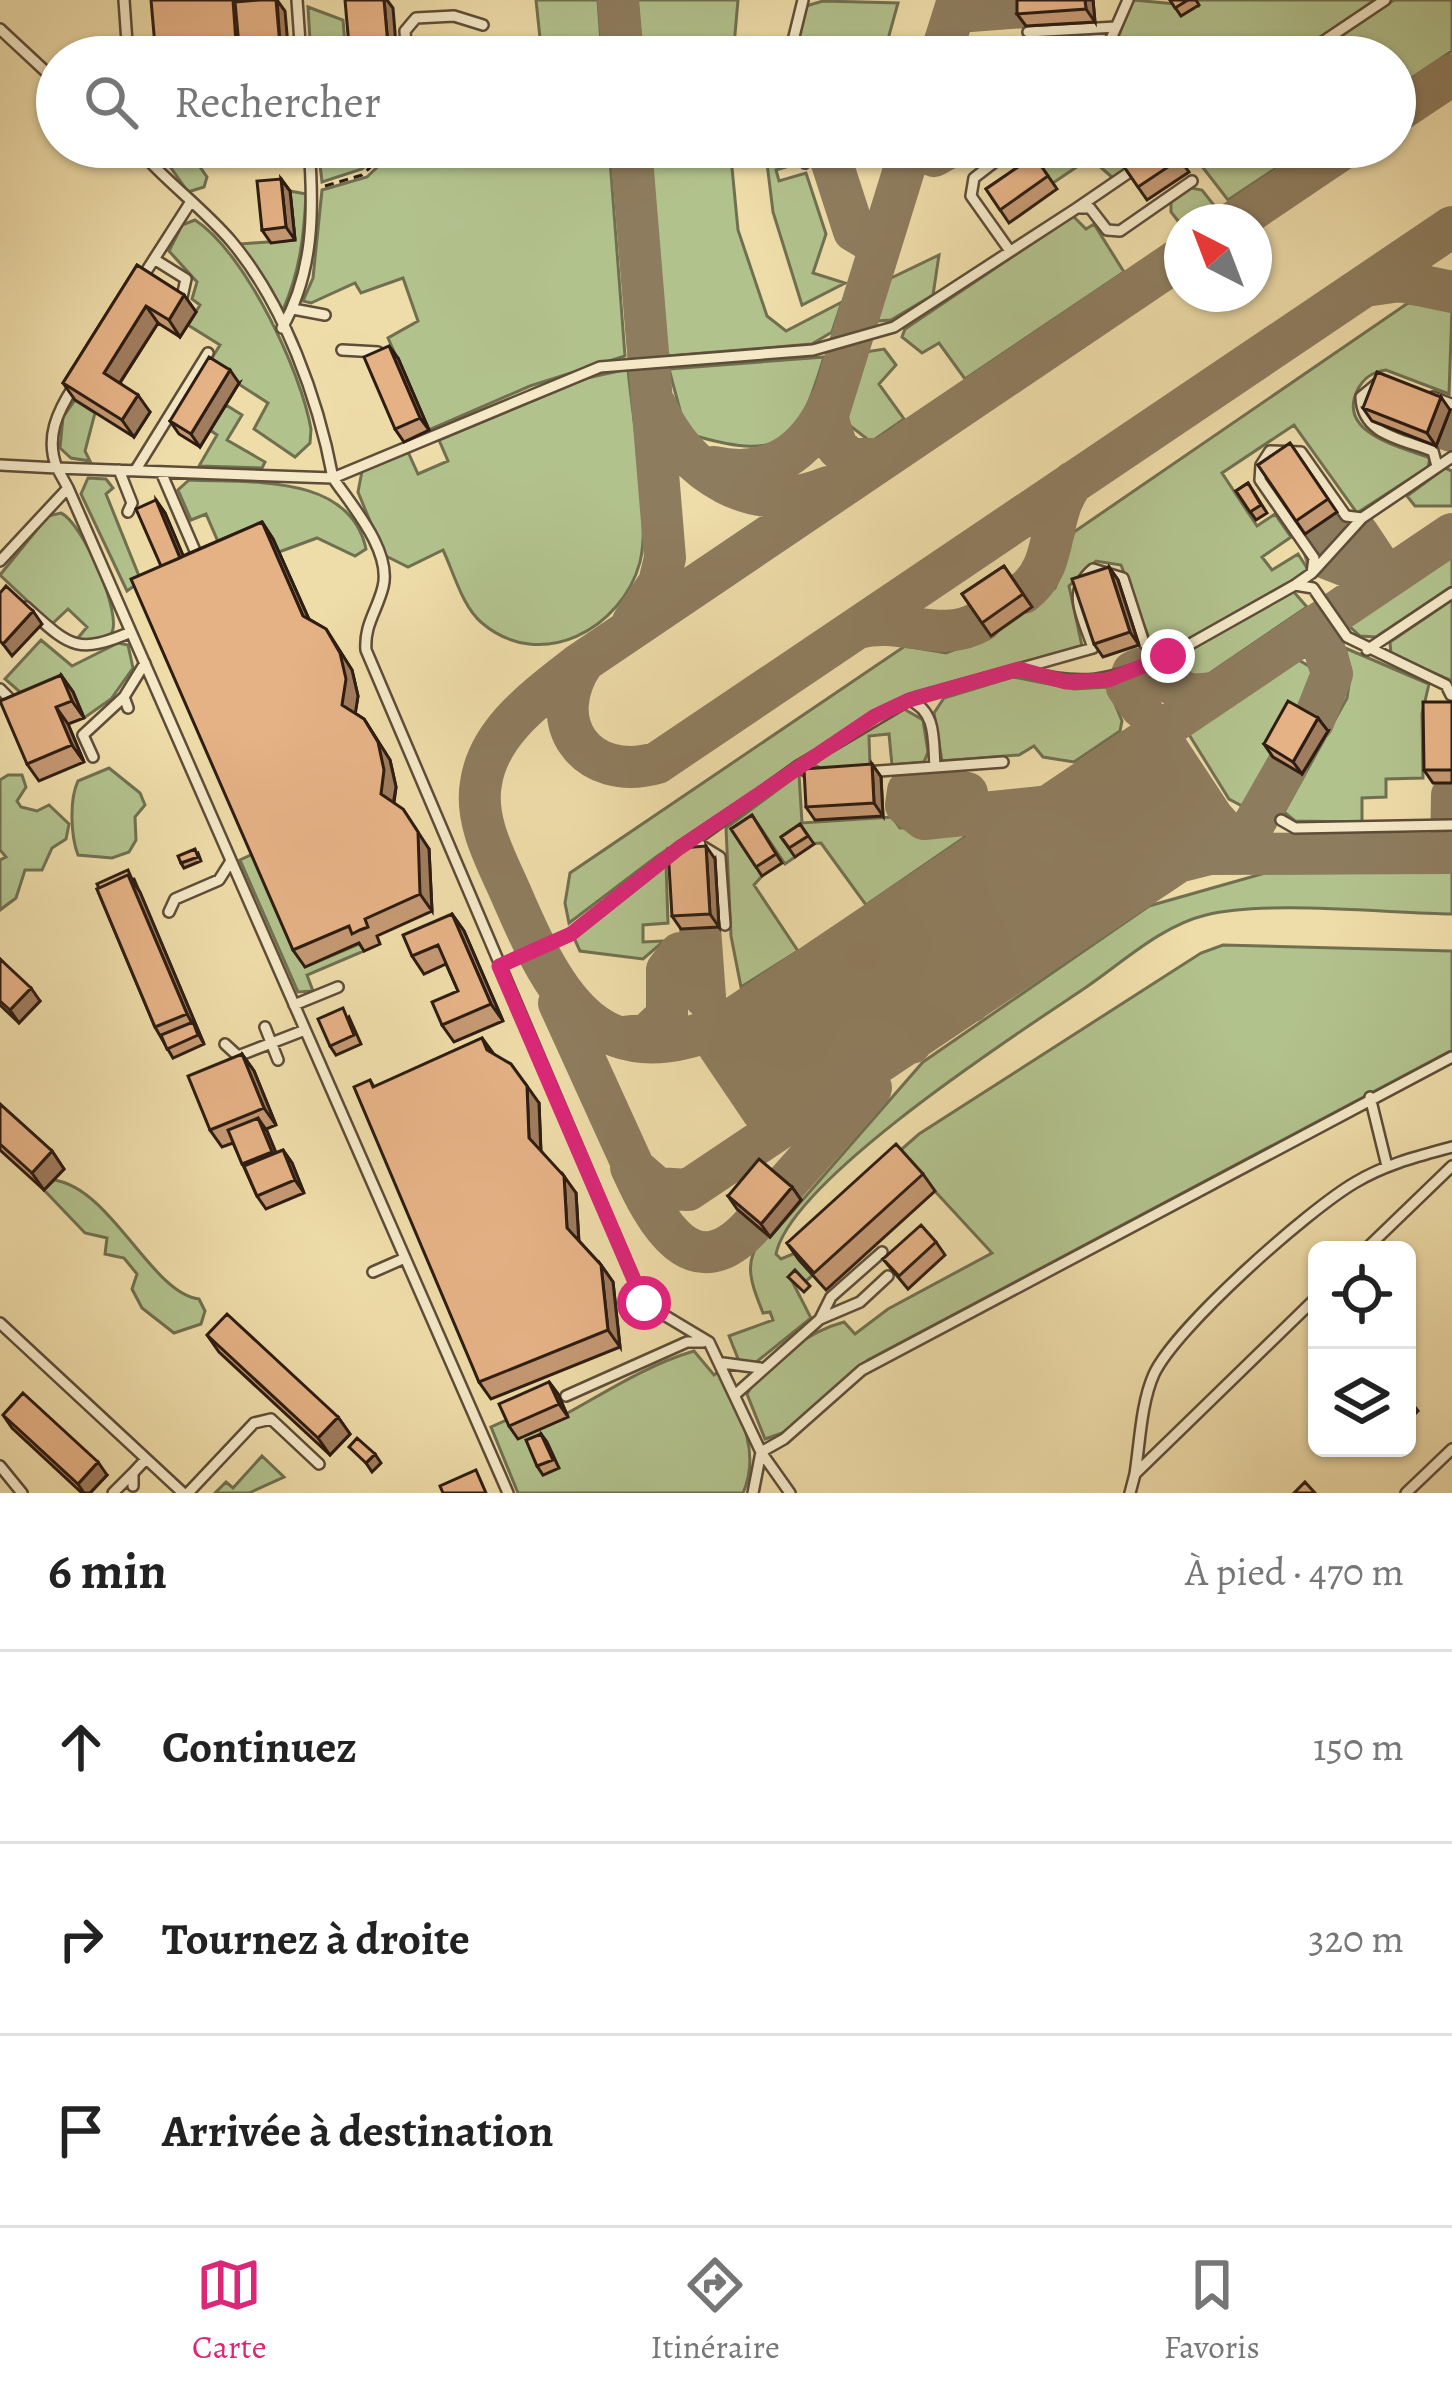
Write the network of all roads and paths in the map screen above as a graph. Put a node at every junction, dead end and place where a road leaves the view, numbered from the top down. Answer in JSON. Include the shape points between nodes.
{"nodes":[{"id":1,"x":124,"y":0,"type":"edge"},
{"id":2,"x":297,"y":0,"type":"edge"},
{"id":3,"x":802,"y":0,"type":"edge"},
{"id":4,"x":1112,"y":0,"type":"edge"},
{"id":5,"x":1128,"y":0,"type":"edge"},
{"id":6,"x":1385,"y":0,"type":"edge"},
{"id":7,"x":1118,"y":22,"type":"junction"},
{"id":8,"x":482,"y":26,"type":"dead end"},
{"id":9,"x":0,"y":29,"type":"edge"},
{"id":10,"x":1028,"y":32,"type":"dead end"},
{"id":11,"x":127,"y":36,"type":"edge"},
{"id":12,"x":300,"y":36,"type":"edge"},
{"id":13,"x":405,"y":36,"type":"edge"},
{"id":14,"x":794,"y":36,"type":"edge"},
{"id":15,"x":1112,"y":36,"type":"edge"},
{"id":16,"x":1331,"y":36,"type":"edge"},
{"id":17,"x":36,"y":62,"type":"edge"},
{"id":18,"x":156,"y":168,"type":"edge"},
{"id":19,"x":310,"y":168,"type":"edge"},
{"id":20,"x":370,"y":168,"type":"edge"},
{"id":21,"x":987,"y":168,"type":"edge"},
{"id":22,"x":1136,"y":168,"type":"edge"},
{"id":23,"x":1192,"y":181,"type":"dead end"},
{"id":24,"x":311,"y":189,"type":"junction"},
{"id":25,"x":190,"y":203,"type":"junction"},
{"id":26,"x":1077,"y":208,"type":"junction"},
{"id":27,"x":1010,"y":251,"type":"junction"},
{"id":28,"x":154,"y":259,"type":"junction"},
{"id":29,"x":182,"y":297,"type":"edge"},
{"id":30,"x":129,"y":298,"type":"edge"},
{"id":31,"x":293,"y":309,"type":"junction"},
{"id":32,"x":325,"y":315,"type":"dead end"},
{"id":33,"x":282,"y":328,"type":"junction"},
{"id":34,"x":386,"y":349,"type":"edge"},
{"id":35,"x":342,"y":350,"type":"dead end"},
{"id":36,"x":208,"y":353,"type":"edge"},
{"id":37,"x":80,"y":376,"type":"edge"},
{"id":38,"x":1388,"y":380,"type":"edge"},
{"id":39,"x":1430,"y":396,"type":"edge"},
{"id":40,"x":1451,"y":404,"type":"edge"},
{"id":41,"x":1452,"y":457,"type":"edge"},
{"id":42,"x":0,"y":465,"type":"edge"},
{"id":43,"x":1437,"y":466,"type":"junction"},
{"id":44,"x":57,"y":468,"type":"junction"},
{"id":45,"x":119,"y":470,"type":"junction"},
{"id":46,"x":135,"y":471,"type":"junction"},
{"id":47,"x":161,"y":472,"type":"junction"},
{"id":48,"x":333,"y":478,"type":"junction"},
{"id":49,"x":1260,"y":480,"type":"junction"},
{"id":50,"x":68,"y":488,"type":"junction"},
{"id":51,"x":1241,"y":493,"type":"edge"},
{"id":52,"x":128,"y":512,"type":"dead end"},
{"id":53,"x":1362,"y":518,"type":"junction"},
{"id":54,"x":0,"y":561,"type":"edge"},
{"id":55,"x":200,"y":564,"type":"edge"},
{"id":56,"x":1312,"y":573,"type":"junction"},
{"id":57,"x":1295,"y":585,"type":"junction"},
{"id":58,"x":1452,"y":593,"type":"edge"},
{"id":59,"x":16,"y":598,"type":"edge"},
{"id":60,"x":131,"y":632,"type":"junction"},
{"id":61,"x":1367,"y":650,"type":"junction"},
{"id":62,"x":1168,"y":656,"type":"junction"},
{"id":63,"x":145,"y":663,"type":"junction"},
{"id":64,"x":1019,"y":669,"type":"junction"},
{"id":65,"x":1451,"y":695,"type":"edge"},
{"id":66,"x":909,"y":700,"type":"junction"},
{"id":67,"x":1435,"y":701,"type":"edge"},
{"id":68,"x":93,"y":757,"type":"dead end"},
{"id":69,"x":1003,"y":762,"type":"dead end"},
{"id":70,"x":798,"y":766,"type":"junction"},
{"id":71,"x":935,"y":767,"type":"junction"},
{"id":72,"x":852,"y":772,"type":"edge"},
{"id":73,"x":832,"y":774,"type":"edge"},
{"id":74,"x":1281,"y":820,"type":"dead end"},
{"id":75,"x":1452,"y":825,"type":"edge"},
{"id":76,"x":694,"y":841,"type":"junction"},
{"id":77,"x":679,"y":848,"type":"junction"},
{"id":78,"x":231,"y":861,"type":"junction"},
{"id":79,"x":215,"y":882,"type":"junction"},
{"id":80,"x":672,"y":883,"type":"edge"},
{"id":81,"x":209,"y":895,"type":"dead end"},
{"id":82,"x":169,"y":912,"type":"dead end"},
{"id":83,"x":725,"y":925,"type":"dead end"},
{"id":84,"x":499,"y":966,"type":"junction"},
{"id":85,"x":338,"y":986,"type":"dead end"},
{"id":86,"x":294,"y":1005,"type":"junction"},
{"id":87,"x":265,"y":1027,"type":"dead end"},
{"id":88,"x":305,"y":1030,"type":"junction"},
{"id":89,"x":271,"y":1043,"type":"junction"},
{"id":90,"x":226,"y":1044,"type":"dead end"},
{"id":91,"x":1452,"y":1057,"type":"edge"},
{"id":92,"x":278,"y":1060,"type":"dead end"},
{"id":93,"x":1370,"y":1097,"type":"junction"},
{"id":94,"x":1452,"y":1147,"type":"edge"},
{"id":95,"x":1387,"y":1166,"type":"junction"},
{"id":96,"x":1452,"y":1166,"type":"edge"},
{"id":97,"x":1374,"y":1241,"type":"edge"},
{"id":98,"x":882,"y":1252,"type":"edge"},
{"id":99,"x":405,"y":1258,"type":"junction"},
{"id":100,"x":373,"y":1272,"type":"dead end"},
{"id":101,"x":889,"y":1276,"type":"edge"},
{"id":102,"x":1308,"y":1306,"type":"edge"},
{"id":103,"x":820,"y":1319,"type":"junction"},
{"id":104,"x":0,"y":1323,"type":"edge"},
{"id":105,"x":709,"y":1342,"type":"junction"},
{"id":106,"x":42,"y":1362,"type":"junction"},
{"id":107,"x":723,"y":1363,"type":"junction"},
{"id":108,"x":760,"y":1368,"type":"junction"},
{"id":109,"x":31,"y":1373,"type":"dead end"},
{"id":110,"x":737,"y":1393,"type":"junction"},
{"id":111,"x":566,"y":1396,"type":"dead end"},
{"id":112,"x":477,"y":1421,"type":"junction"},
{"id":113,"x":462,"y":1428,"type":"dead end"},
{"id":114,"x":1452,"y":1449,"type":"edge"},
{"id":115,"x":760,"y":1453,"type":"junction"},
{"id":116,"x":146,"y":1459,"type":"junction"},
{"id":117,"x":319,"y":1464,"type":"dead end"},
{"id":118,"x":0,"y":1466,"type":"edge"},
{"id":119,"x":133,"y":1473,"type":"junction"},
{"id":120,"x":1135,"y":1474,"type":"junction"},
{"id":121,"x":133,"y":1486,"type":"dead end"},
{"id":122,"x":22,"y":1493,"type":"edge"},
{"id":123,"x":113,"y":1493,"type":"edge"},
{"id":124,"x":185,"y":1493,"type":"edge"},
{"id":125,"x":508,"y":1493,"type":"edge"},
{"id":126,"x":753,"y":1493,"type":"edge"},
{"id":127,"x":790,"y":1493,"type":"edge"},
{"id":128,"x":1130,"y":1493,"type":"edge"},
{"id":129,"x":1406,"y":1493,"type":"edge"}],
"edges":[{"from":1,"to":11,"type":"lane"},
{"from":2,"to":12,"type":"lane"},
{"from":3,"to":14,"type":"lane"},
{"from":4,"to":7,"type":"lane"},
{"from":5,"to":7,"type":"lane"},
{"from":6,"to":16,"type":"lane"},
{"from":7,"to":10,"type":"lane"},
{"from":7,"to":15,"type":"lane"},
{"from":8,"to":13,"type":"lane","via":[[454,16],[416,18]]},
{"from":9,"to":17,"type":"lane"},
{"from":18,"to":25,"type":"lane"},
{"from":19,"to":24,"type":"lane"},
{"from":20,"to":24,"type":"path"},
{"from":21,"to":27,"type":"lane","via":[[970,196]]},
{"from":22,"to":26,"type":"lane"},
{"from":23,"to":26,"type":"lane","via":[[1120,231],[1107,230],[1090,208]]},
{"from":24,"to":31,"type":"lane","via":[[305,280]]},
{"from":25,"to":28,"type":"lane"},
{"from":25,"to":33,"type":"lane","via":[[231,241]]},
{"from":26,"to":27,"type":"lane"},
{"from":27,"to":48,"type":"lane","via":[[894,327],[813,350],[600,367]]},
{"from":28,"to":29,"type":"lane","via":[[185,279]]},
{"from":28,"to":30,"type":"lane"},
{"from":31,"to":32,"type":"lane"},
{"from":31,"to":33,"type":"lane"},
{"from":33,"to":48,"type":"lane","via":[[322,421]]},
{"from":34,"to":35,"type":"lane"},
{"from":36,"to":46,"type":"lane"},
{"from":37,"to":44,"type":"lane","via":[[57,414]]},
{"from":38,"to":43,"type":"lane","via":[[1361,397],[1361,413],[1370,426],[1433,451]]},
{"from":39,"to":40,"type":"lane"},
{"from":41,"to":43,"type":"lane"},
{"from":42,"to":44,"type":"lane"},
{"from":43,"to":53,"type":"lane"},
{"from":44,"to":45,"type":"lane"},
{"from":44,"to":50,"type":"lane"},
{"from":45,"to":46,"type":"lane"},
{"from":45,"to":52,"type":"lane"},
{"from":46,"to":47,"type":"lane"},
{"from":47,"to":48,"type":"lane"},
{"from":47,"to":55,"type":"lane"},
{"from":48,"to":84,"type":"lane","via":[[384,567],[366,650]]},
{"from":49,"to":51,"type":"lane"},
{"from":49,"to":53,"type":"lane","via":[[1270,452],[1301,452],[1346,516]]},
{"from":49,"to":56,"type":"lane","via":[[1314,558]]},
{"from":50,"to":54,"type":"lane"},
{"from":50,"to":60,"type":"lane"},
{"from":53,"to":56,"type":"lane"},
{"from":56,"to":57,"type":"lane"},
{"from":57,"to":61,"type":"lane","via":[[1313,588],[1348,638]]},
{"from":57,"to":62,"type":"lane"},
{"from":58,"to":61,"type":"lane"},
{"from":59,"to":60,"type":"lane","via":[[67,643],[92,648]]},
{"from":60,"to":63,"type":"lane"},
{"from":61,"to":65,"type":"lane"},
{"from":62,"to":64,"type":"lane","via":[[1108,680],[1066,682]]},
{"from":62,"to":64,"type":"lane","via":[[1144,643],[1123,578],[1093,569],[1076,594],[1094,648]]},
{"from":63,"to":68,"type":"lane","via":[[126,703],[86,727]]},
{"from":63,"to":78,"type":"lane"},
{"from":64,"to":66,"type":"lane"},
{"from":65,"to":67,"type":"lane"},
{"from":66,"to":70,"type":"lane"},
{"from":66,"to":71,"type":"lane","via":[[930,715]]},
{"from":69,"to":71,"type":"lane"},
{"from":70,"to":73,"type":"lane"},
{"from":70,"to":76,"type":"lane"},
{"from":71,"to":72,"type":"lane"},
{"from":74,"to":75,"type":"lane","via":[[1295,828]]},
{"from":76,"to":77,"type":"lane"},
{"from":76,"to":83,"type":"lane","via":[[720,857]]},
{"from":77,"to":80,"type":"lane"},
{"from":77,"to":84,"type":"lane","via":[[571,934]]},
{"from":78,"to":79,"type":"lane"},
{"from":78,"to":86,"type":"lane"},
{"from":79,"to":81,"type":"lane"},
{"from":79,"to":82,"type":"lane","via":[[175,899]]},
{"from":84,"to":105,"type":"lane","via":[[644,1303]]},
{"from":85,"to":86,"type":"lane"},
{"from":86,"to":88,"type":"lane"},
{"from":87,"to":89,"type":"lane"},
{"from":88,"to":89,"type":"lane"},
{"from":88,"to":99,"type":"lane"},
{"from":89,"to":90,"type":"lane","via":[[238,1056]]},
{"from":89,"to":92,"type":"lane"},
{"from":91,"to":93,"type":"lane"},
{"from":93,"to":95,"type":"lane"},
{"from":93,"to":115,"type":"lane","via":[[862,1370]]},
{"from":94,"to":95,"type":"lane"},
{"from":95,"to":120,"type":"lane","via":[[1327,1201],[1173,1345],[1148,1388]]},
{"from":96,"to":97,"type":"lane"},
{"from":98,"to":103,"type":"lane","via":[[831,1297]]},
{"from":99,"to":100,"type":"lane"},
{"from":99,"to":112,"type":"lane"},
{"from":101,"to":103,"type":"lane","via":[[860,1302]]},
{"from":102,"to":120,"type":"lane"},
{"from":103,"to":108,"type":"lane"},
{"from":104,"to":106,"type":"lane"},
{"from":105,"to":107,"type":"lane"},
{"from":105,"to":111,"type":"lane","via":[[687,1342]]},
{"from":106,"to":109,"type":"lane"},
{"from":106,"to":116,"type":"lane"},
{"from":107,"to":108,"type":"lane"},
{"from":107,"to":110,"type":"lane"},
{"from":108,"to":110,"type":"lane"},
{"from":110,"to":115,"type":"lane"},
{"from":112,"to":113,"type":"lane"},
{"from":112,"to":125,"type":"lane"},
{"from":114,"to":129,"type":"lane"},
{"from":115,"to":126,"type":"lane"},
{"from":115,"to":127,"type":"lane"},
{"from":116,"to":119,"type":"lane"},
{"from":116,"to":124,"type":"lane"},
{"from":117,"to":124,"type":"lane","via":[[271,1419],[254,1423]]},
{"from":118,"to":122,"type":"lane"},
{"from":119,"to":121,"type":"lane"},
{"from":119,"to":123,"type":"lane"},
{"from":120,"to":128,"type":"lane"}]}
